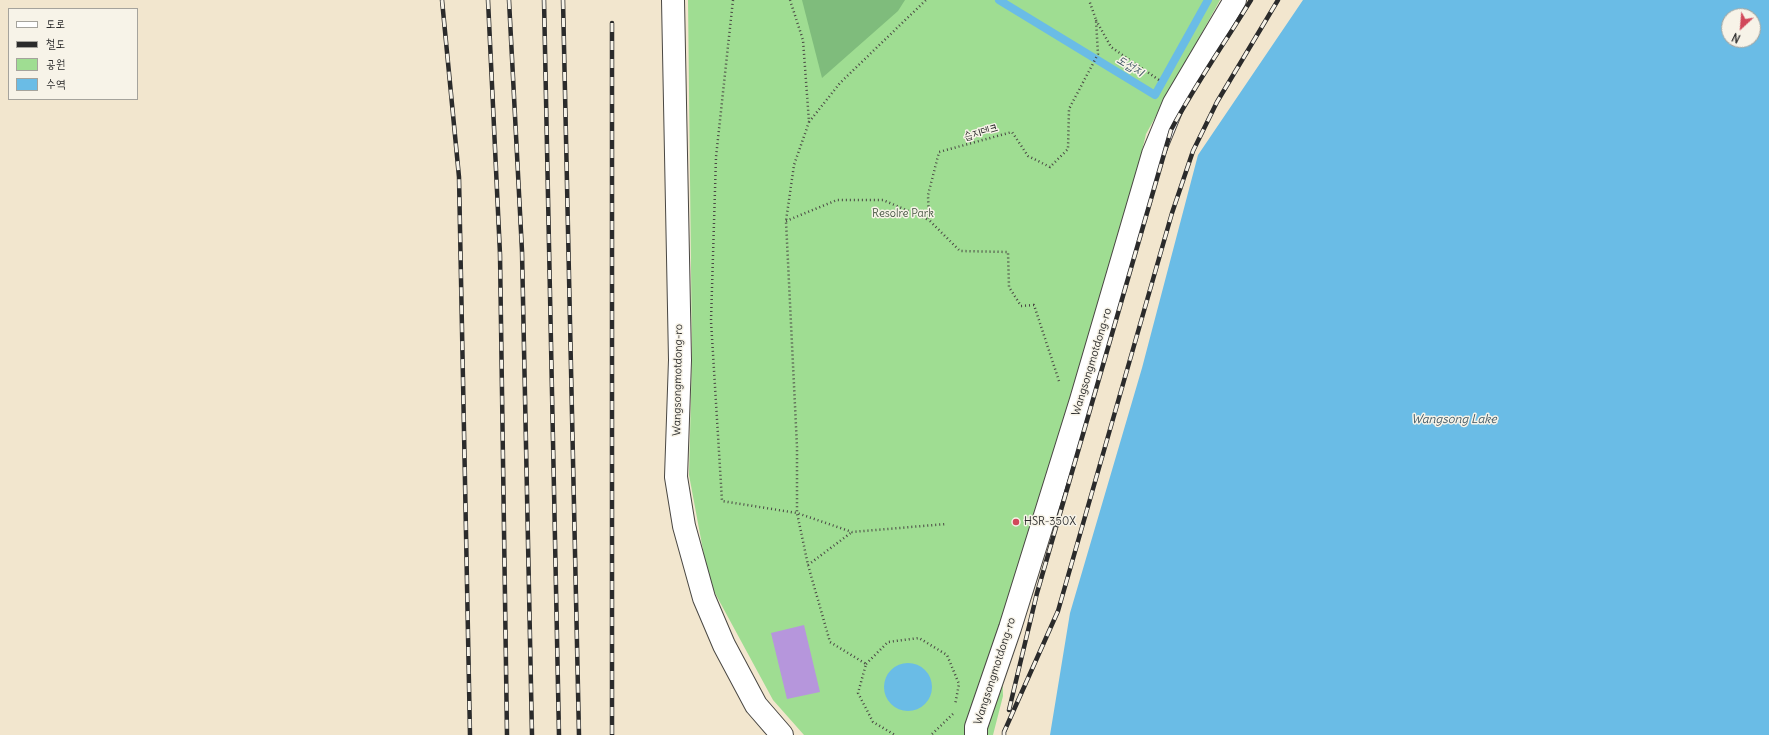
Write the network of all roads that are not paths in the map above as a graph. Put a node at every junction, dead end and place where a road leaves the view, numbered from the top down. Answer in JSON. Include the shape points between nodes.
{"nodes":[{"id":1,"x":673,"y":0,"type":"edge"},
{"id":2,"x":1235,"y":0,"type":"edge"},
{"id":3,"x":782,"y":735,"type":"edge"},
{"id":4,"x":976,"y":735,"type":"edge"}],
"edges":[{"from":1,"to":3,"type":"street","name":"Wangsongmotdong-ro","via":[[680,360],[676,477],[684,526],[704,598],[724,645],[756,704]]},
{"from":2,"to":4,"type":"street","name":"Wangsongmotdong-ro","via":[[1174,103],[1153,154],[1081,400],[1010,628],[976,727]]}]}
